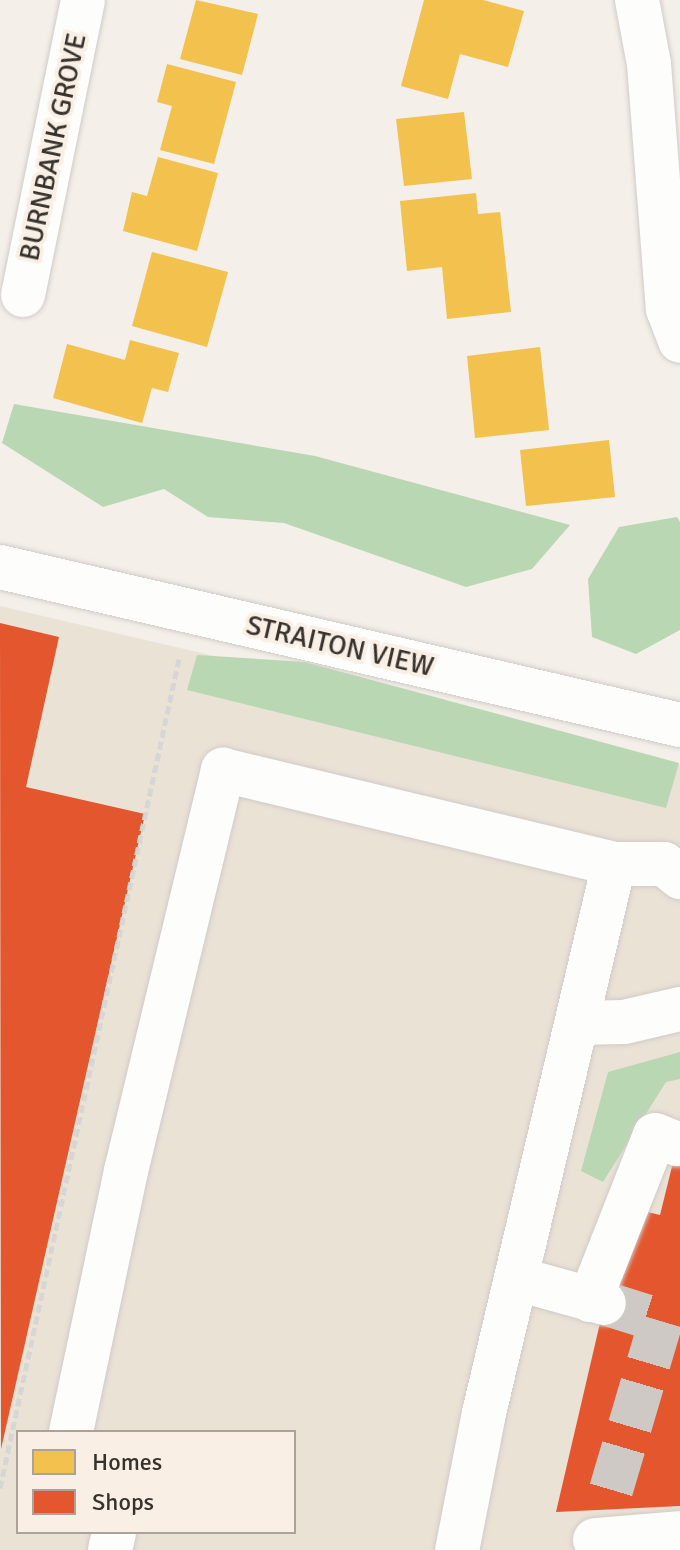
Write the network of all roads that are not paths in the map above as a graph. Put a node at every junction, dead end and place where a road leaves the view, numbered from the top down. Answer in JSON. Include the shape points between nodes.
{"nodes":[{"id":1,"x":83,"y":0,"type":"edge"},
{"id":2,"x":637,"y":0,"type":"edge"},
{"id":3,"x":23,"y":295,"type":"dead end"},
{"id":4,"x":680,"y":341,"type":"edge"},
{"id":5,"x":0,"y":567,"type":"edge"},
{"id":6,"x":680,"y":725,"type":"edge"},
{"id":7,"x":614,"y":864,"type":"junction"},
{"id":8,"x":680,"y":877,"type":"edge"},
{"id":9,"x":680,"y":1009,"type":"edge"},
{"id":10,"x":577,"y":1023,"type":"junction"},
{"id":11,"x":677,"y":1144,"type":"dead end"},
{"id":12,"x":518,"y":1279,"type":"junction"},
{"id":13,"x":71,"y":1430,"type":"edge"},
{"id":14,"x":597,"y":1533,"type":"edge"},
{"id":15,"x":680,"y":1533,"type":"edge"},
{"id":16,"x":457,"y":1550,"type":"edge"}],
"edges":[{"from":1,"to":3,"type":"street","name":"BURNBANK GROVE"},
{"from":2,"to":4,"type":"street","via":[[649,64],[668,309]]},
{"from":5,"to":6,"type":"street","name":"STRAITON VIEW"},
{"from":7,"to":8,"type":"street","via":[[664,864]]},
{"from":7,"to":10,"type":"street"},
{"from":7,"to":13,"type":"street","via":[[223,770],[126,1171]]},
{"from":9,"to":10,"type":"street","via":[[624,1022]]},
{"from":10,"to":12,"type":"street"},
{"from":11,"to":12,"type":"street","via":[[655,1135],[597,1302]]},
{"from":12,"to":16,"type":"street"},
{"from":14,"to":15,"type":"street"}]}
